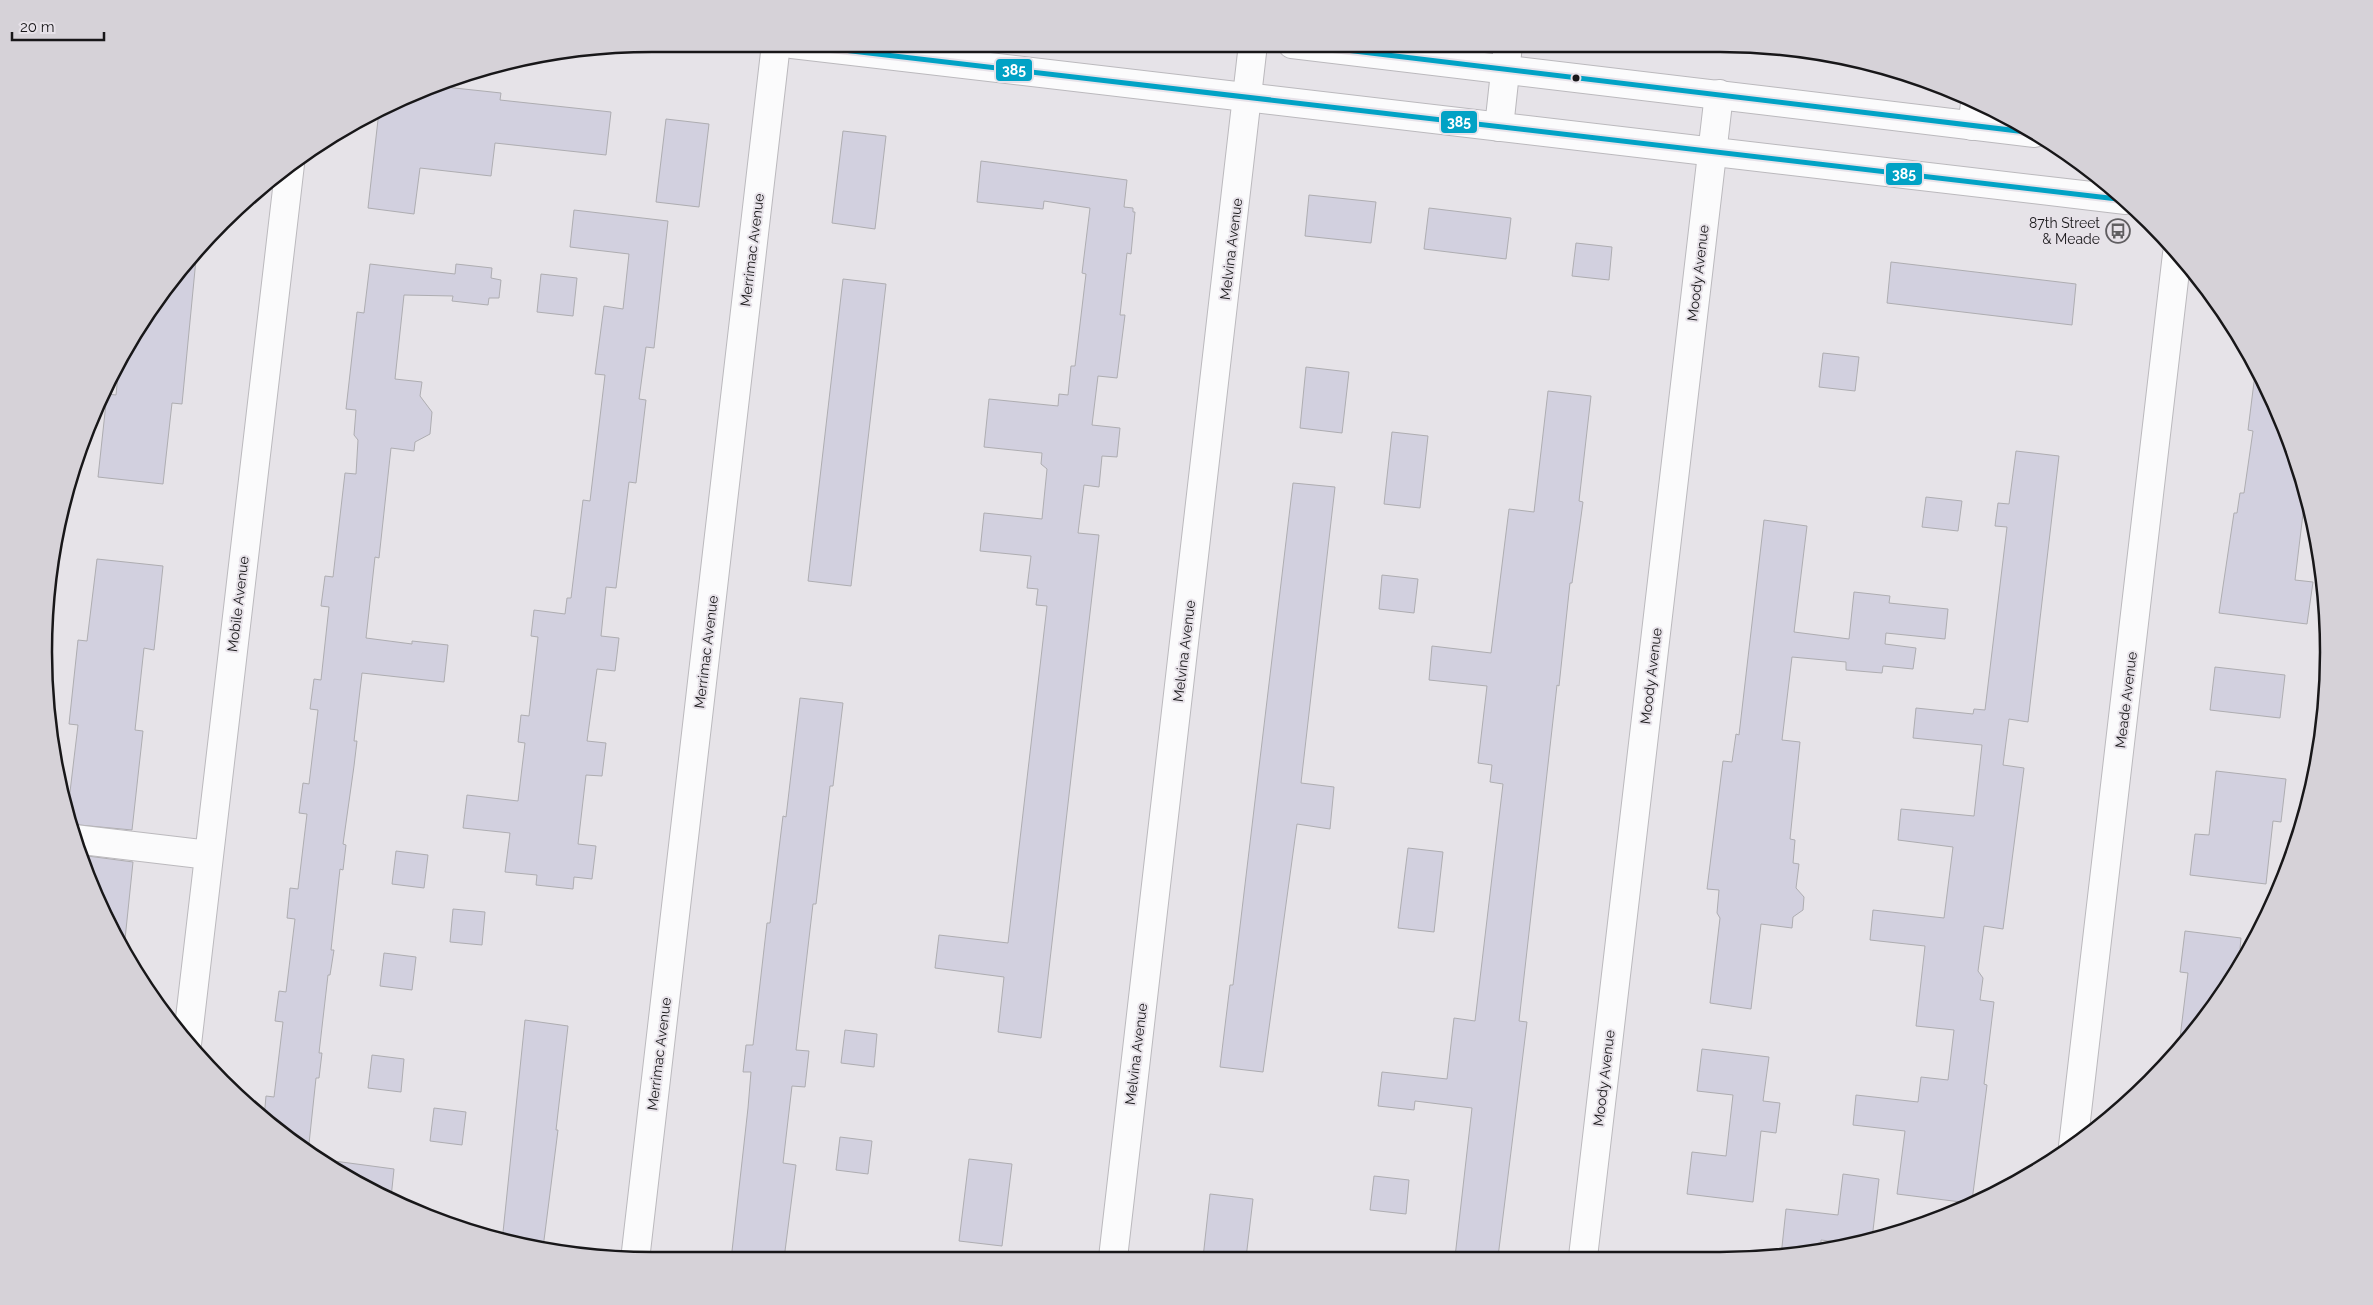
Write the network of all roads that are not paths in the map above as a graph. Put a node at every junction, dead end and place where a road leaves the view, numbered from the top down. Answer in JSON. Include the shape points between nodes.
{"nodes":[{"id":1,"x":775,"y":52,"type":"edge"},
{"id":2,"x":861,"y":52,"type":"edge"},
{"id":3,"x":1252,"y":52,"type":"edge"},
{"id":4,"x":1424,"y":52,"type":"edge"},
{"id":5,"x":1506,"y":57,"type":"edge"},
{"id":6,"x":1719,"y":94,"type":"junction"},
{"id":7,"x":1249,"y":97,"type":"junction"},
{"id":8,"x":1973,"y":115,"type":"edge"},
{"id":9,"x":2005,"y":124,"type":"edge"},
{"id":10,"x":1499,"y":127,"type":"junction"},
{"id":11,"x":1712,"y":151,"type":"junction"},
{"id":12,"x":289,"y":175,"type":"edge"},
{"id":13,"x":2113,"y":198,"type":"edge"},
{"id":14,"x":2177,"y":263,"type":"edge"},
{"id":15,"x":83,"y":840,"type":"edge"},
{"id":16,"x":209,"y":856,"type":"junction"},
{"id":17,"x":188,"y":1033,"type":"edge"},
{"id":18,"x":2075,"y":1136,"type":"edge"},
{"id":19,"x":637,"y":1252,"type":"edge"},
{"id":20,"x":1113,"y":1252,"type":"edge"},
{"id":21,"x":1584,"y":1252,"type":"edge"}],
"edges":[{"from":1,"to":19,"type":"street","name":"Merrimac Avenue"},
{"from":2,"to":7,"type":"street"},
{"from":3,"to":7,"type":"street","name":"Melvina Avenue"},
{"from":4,"to":5,"type":"street"},
{"from":5,"to":6,"type":"street"},
{"from":5,"to":10,"type":"street"},
{"from":6,"to":8,"type":"street"},
{"from":6,"to":11,"type":"street","name":"Moody Avenue"},
{"from":7,"to":10,"type":"street"},
{"from":7,"to":20,"type":"street","name":"Melvina Avenue"},
{"from":8,"to":9,"type":"street"},
{"from":10,"to":11,"type":"street"},
{"from":11,"to":13,"type":"street"},
{"from":11,"to":21,"type":"street","name":"Moody Avenue"},
{"from":12,"to":16,"type":"street","name":"Mobile Avenue"},
{"from":14,"to":18,"type":"street","name":"Meade Avenue"},
{"from":15,"to":16,"type":"street"},
{"from":16,"to":17,"type":"street","name":"Mobile Avenue"}]}
